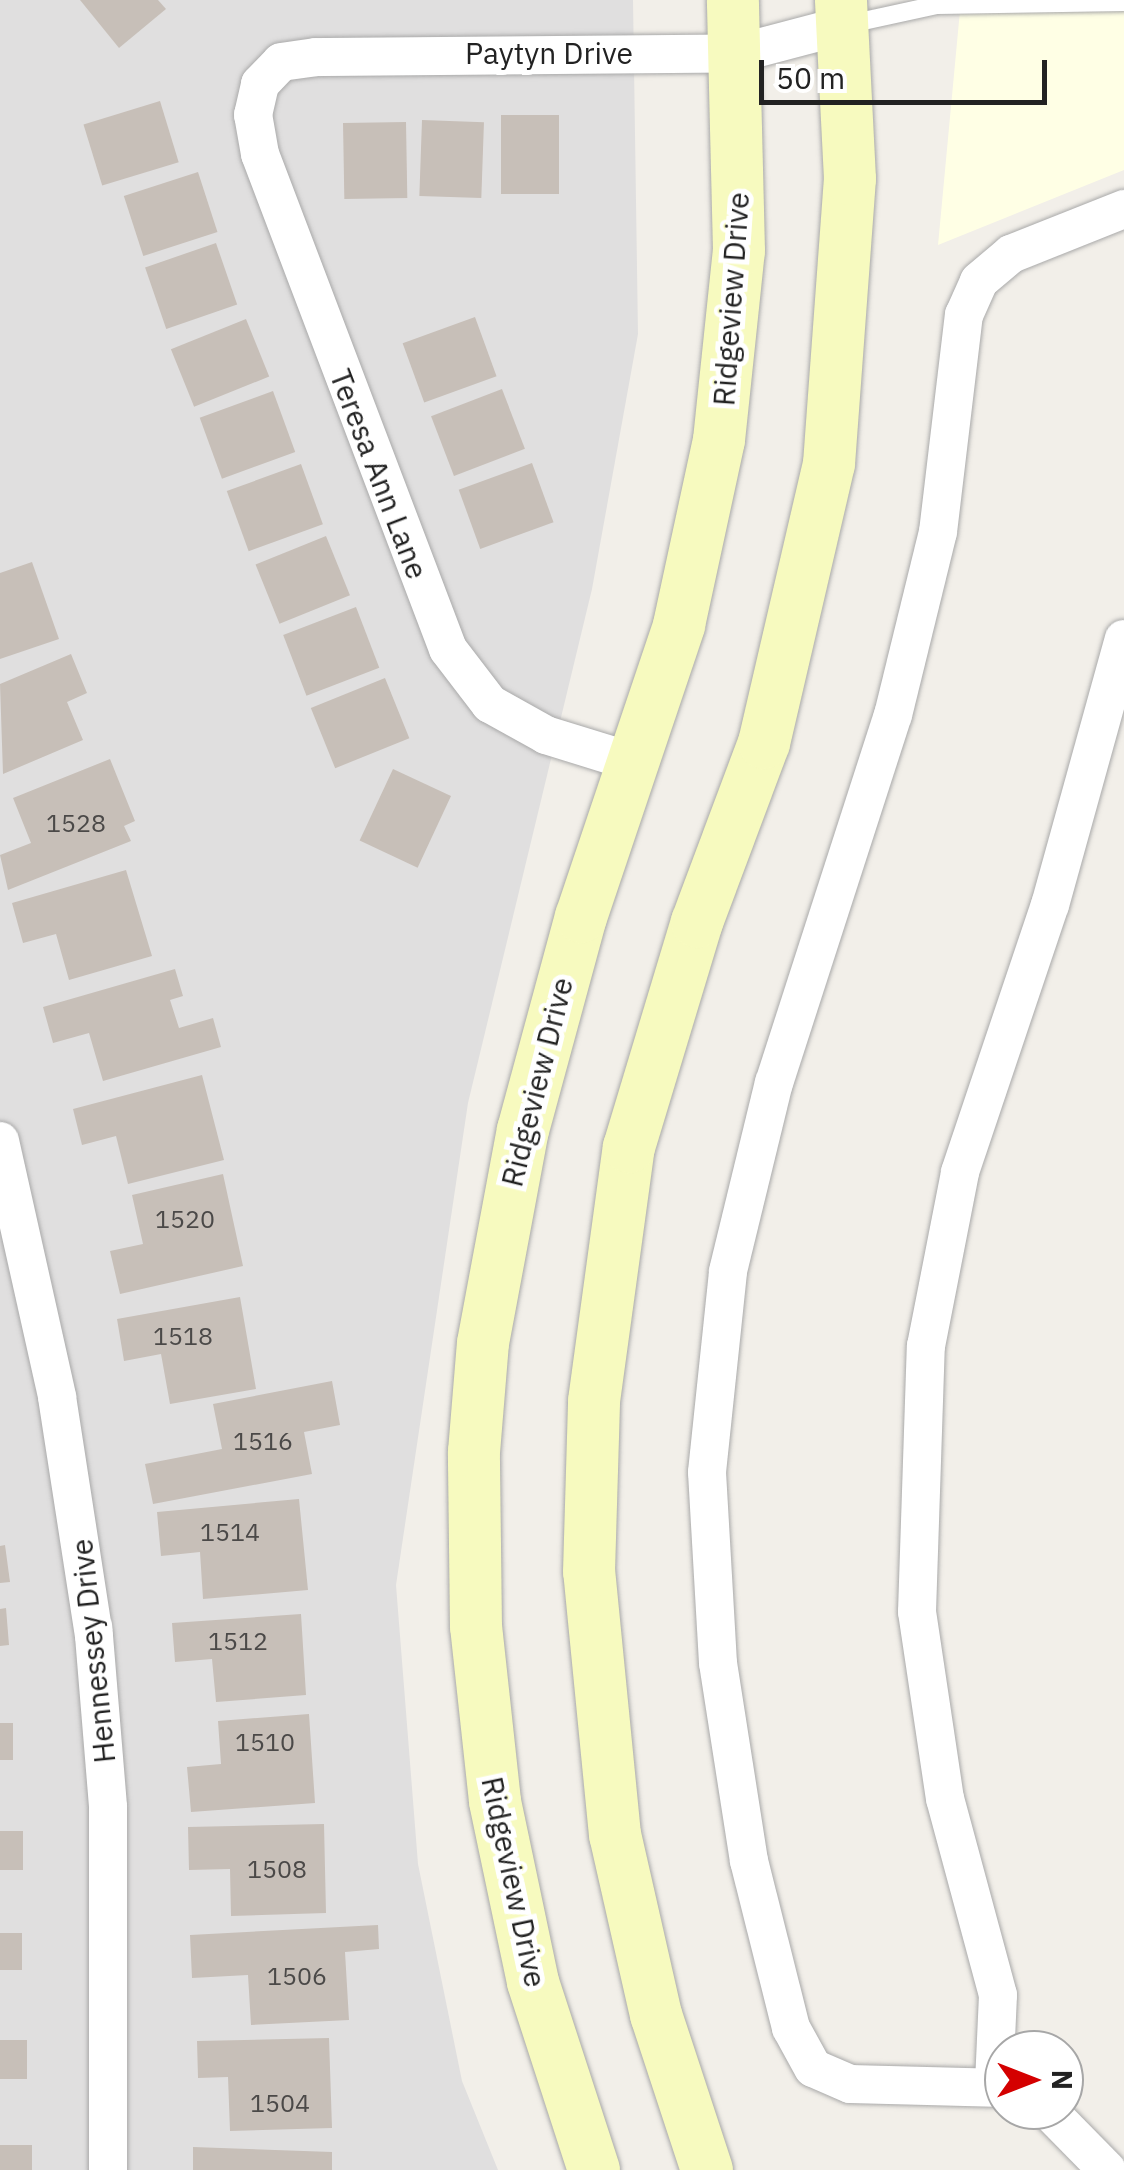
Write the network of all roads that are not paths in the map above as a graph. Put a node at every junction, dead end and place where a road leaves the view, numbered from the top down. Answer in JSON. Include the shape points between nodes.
{"nodes":[{"id":1,"x":733,"y":0,"type":"edge"},
{"id":2,"x":1010,"y":2,"type":"edge"},
{"id":3,"x":1124,"y":2,"type":"edge"},
{"id":4,"x":843,"y":12,"type":"edge"},
{"id":5,"x":738,"y":54,"type":"junction"},
{"id":6,"x":260,"y":84,"type":"joint"},
{"id":7,"x":1124,"y":208,"type":"edge"},
{"id":8,"x":1124,"y":639,"type":"edge"},
{"id":9,"x":633,"y":762,"type":"junction"},
{"id":10,"x":0,"y":1141,"type":"edge"},
{"id":11,"x":488,"y":1751,"type":"junction"},
{"id":12,"x":998,"y":2030,"type":"edge"},
{"id":13,"x":984,"y":2085,"type":"edge"},
{"id":14,"x":1069,"y":2130,"type":"edge"},
{"id":15,"x":1124,"y":2164,"type":"edge"},
{"id":16,"x":108,"y":2170,"type":"edge"},
{"id":17,"x":560,"y":2170,"type":"edge"},
{"id":18,"x":594,"y":2170,"type":"edge"},
{"id":19,"x":707,"y":2170,"type":"edge"},
{"id":20,"x":1110,"y":2170,"type":"edge"}],
"edges":[{"from":1,"to":5,"type":"main road","name":"Ridgeview Drive"},
{"from":2,"to":3,"type":"lane"},
{"from":2,"to":4,"type":"lane"},
{"from":4,"to":5,"type":"street","name":"Paytyn Drive"},
{"from":4,"to":19,"type":"main road","via":[[848,274],[819,520],[764,743],[697,922],[630,1147],[594,1401],[590,1590],[615,1834],[656,2015]]},
{"from":5,"to":6,"type":"street","name":"Paytyn Drive","via":[[316,57],[281,62]]},
{"from":5,"to":9,"type":"main road","name":"Ridgeview Drive","via":[[739,251],[720,440],[678,625]]},
{"from":6,"to":9,"type":"street","name":"Teresa Ann Lane","via":[[253,115],[260,154],[448,649],[490,704],[546,735]]},
{"from":7,"to":13,"type":"street","via":[[1010,254],[979,281],[964,315],[938,532],[893,715],[774,1084],[728,1271],[707,1472],[718,1663],[749,1861],[791,2028],[813,2068],[850,2084]]},
{"from":8,"to":12,"type":"street","via":[[1050,905],[960,1172],[926,1346],[917,1612],[945,1799],[998,1994]]},
{"from":9,"to":11,"type":"main road","name":"Ridgeview Drive","via":[[550,1020],[500,1236],[483,1344],[472,1539]]},
{"from":10,"to":16,"type":"street","name":"Hennessey Drive","via":[[57,1397],[94,1636],[108,1806]]},
{"from":11,"to":17,"type":"main road","via":[[494,1939],[530,2090]]},
{"from":11,"to":18,"type":"main road","name":"Ridgeview Drive","via":[[533,1982]]},
{"from":14,"to":20,"type":"street"},
{"from":15,"to":20,"type":"street"}]}
